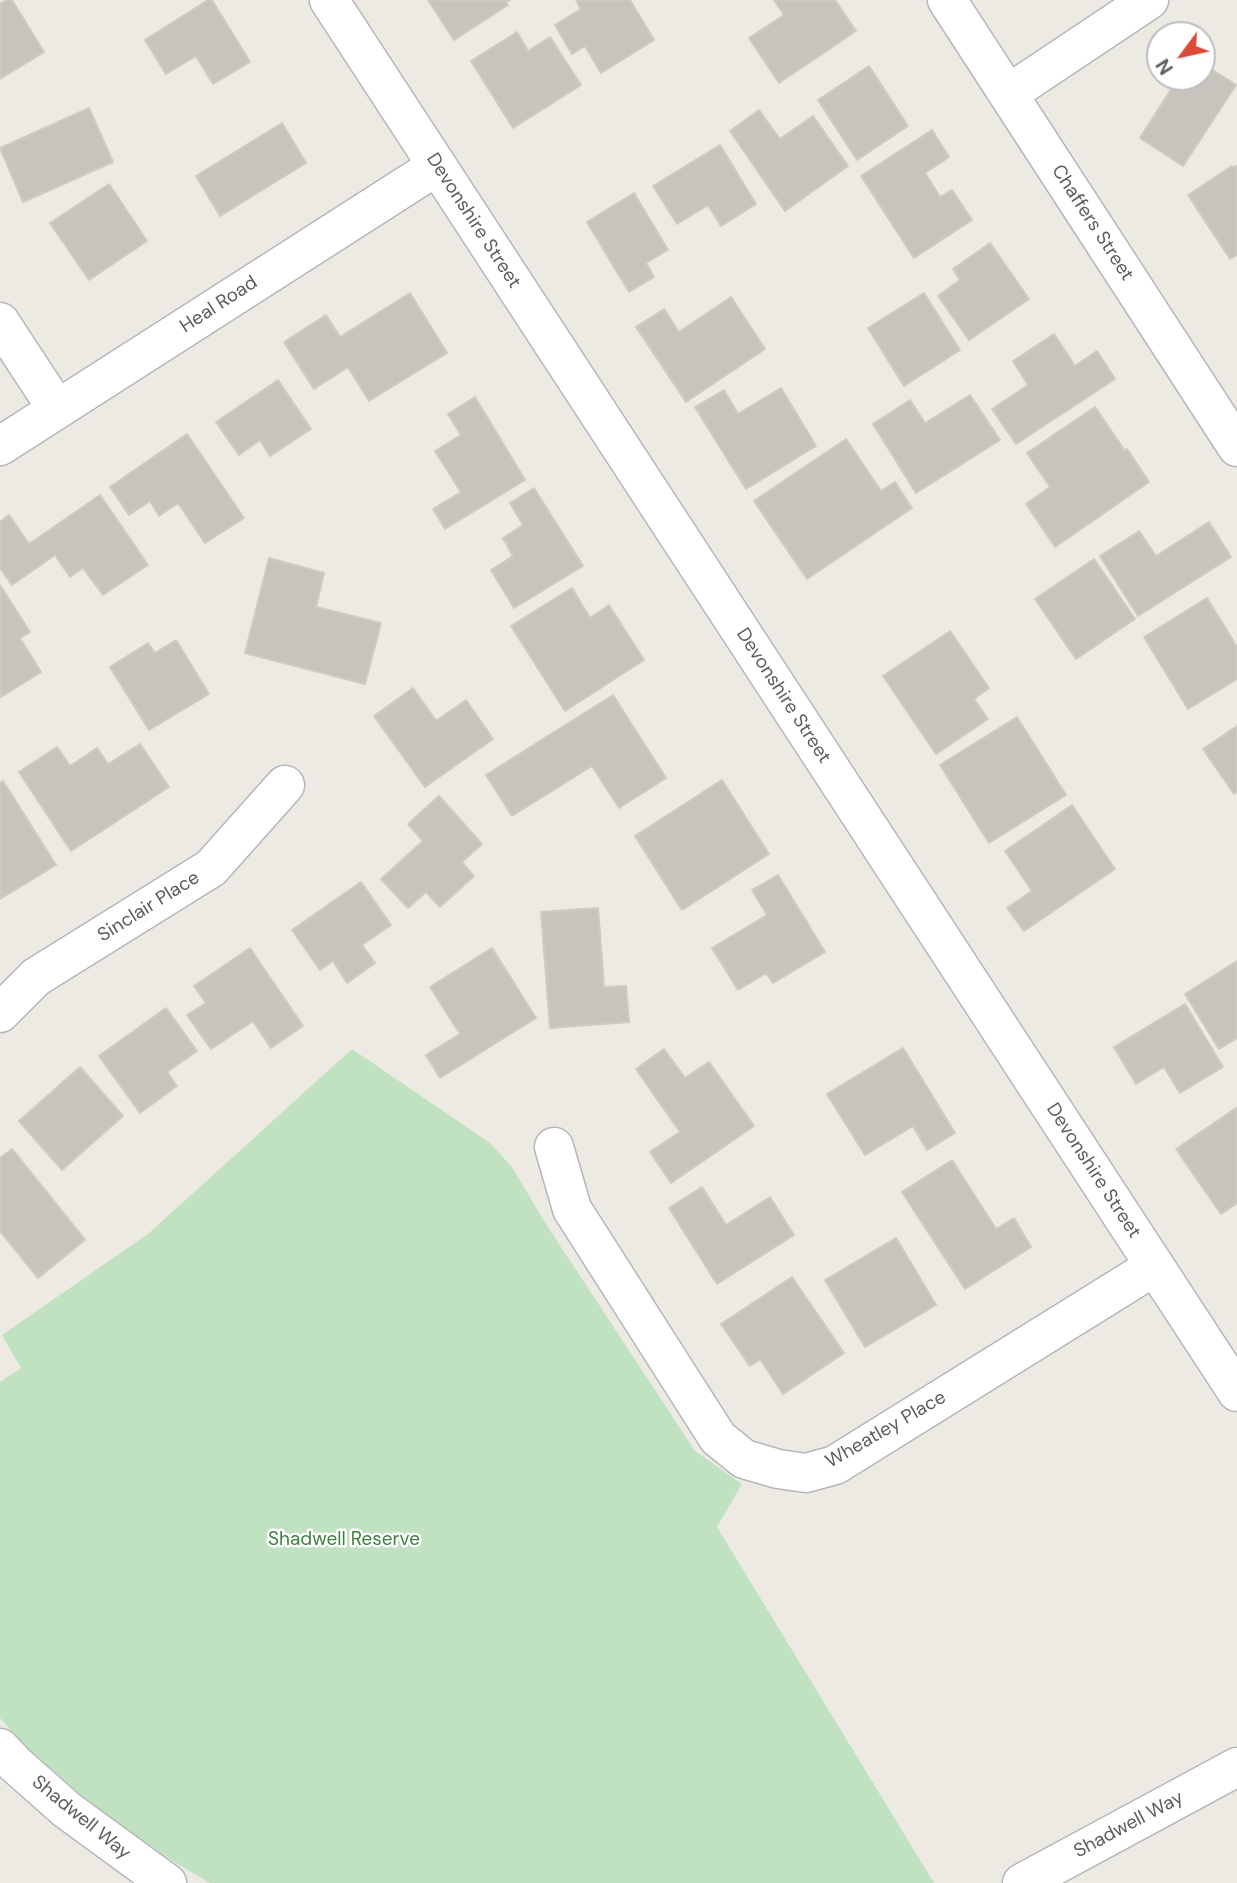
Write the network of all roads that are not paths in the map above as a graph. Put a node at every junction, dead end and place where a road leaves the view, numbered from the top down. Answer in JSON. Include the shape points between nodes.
{"nodes":[{"id":1,"x":329,"y":0,"type":"edge"},
{"id":2,"x":947,"y":0,"type":"edge"},
{"id":3,"x":1149,"y":0,"type":"edge"},
{"id":4,"x":1008,"y":94,"type":"junction"},
{"id":5,"x":437,"y":166,"type":"junction"},
{"id":6,"x":0,"y":322,"type":"edge"},
{"id":7,"x":57,"y":409,"type":"junction"},
{"id":8,"x":0,"y":446,"type":"edge"},
{"id":9,"x":1237,"y":447,"type":"edge"},
{"id":10,"x":285,"y":785,"type":"dead end"},
{"id":11,"x":0,"y":1013,"type":"edge"},
{"id":12,"x":554,"y":1147,"type":"dead end"},
{"id":13,"x":1155,"y":1266,"type":"junction"},
{"id":14,"x":1237,"y":1392,"type":"edge"},
{"id":15,"x":5,"y":1764,"type":"edge"},
{"id":16,"x":1237,"y":1767,"type":"edge"},
{"id":17,"x":167,"y":1883,"type":"edge"},
{"id":18,"x":1021,"y":1883,"type":"edge"}],
"edges":[{"from":1,"to":5,"type":"street","name":"Devonshire Street"},
{"from":2,"to":4,"type":"street","name":"Chaffers Street"},
{"from":3,"to":4,"type":"street"},
{"from":4,"to":9,"type":"street","name":"Chaffers Street"},
{"from":5,"to":7,"type":"street","name":"Heal Road"},
{"from":5,"to":13,"type":"street","name":"Devonshire Street"},
{"from":6,"to":7,"type":"street"},
{"from":7,"to":8,"type":"street","name":"Heal Road"},
{"from":10,"to":11,"type":"street","name":"Sinclair Place","via":[[211,867],[36,977]]},
{"from":12,"to":13,"type":"street","name":"Wheatley Place","via":[[572,1209],[718,1438],[744,1459],[778,1469],[806,1473],[835,1465]]},
{"from":13,"to":14,"type":"street","name":"Devonshire Street"},
{"from":15,"to":17,"type":"street","name":"Shadwell Way"},
{"from":16,"to":18,"type":"street","name":"Shadwell Way"}]}
